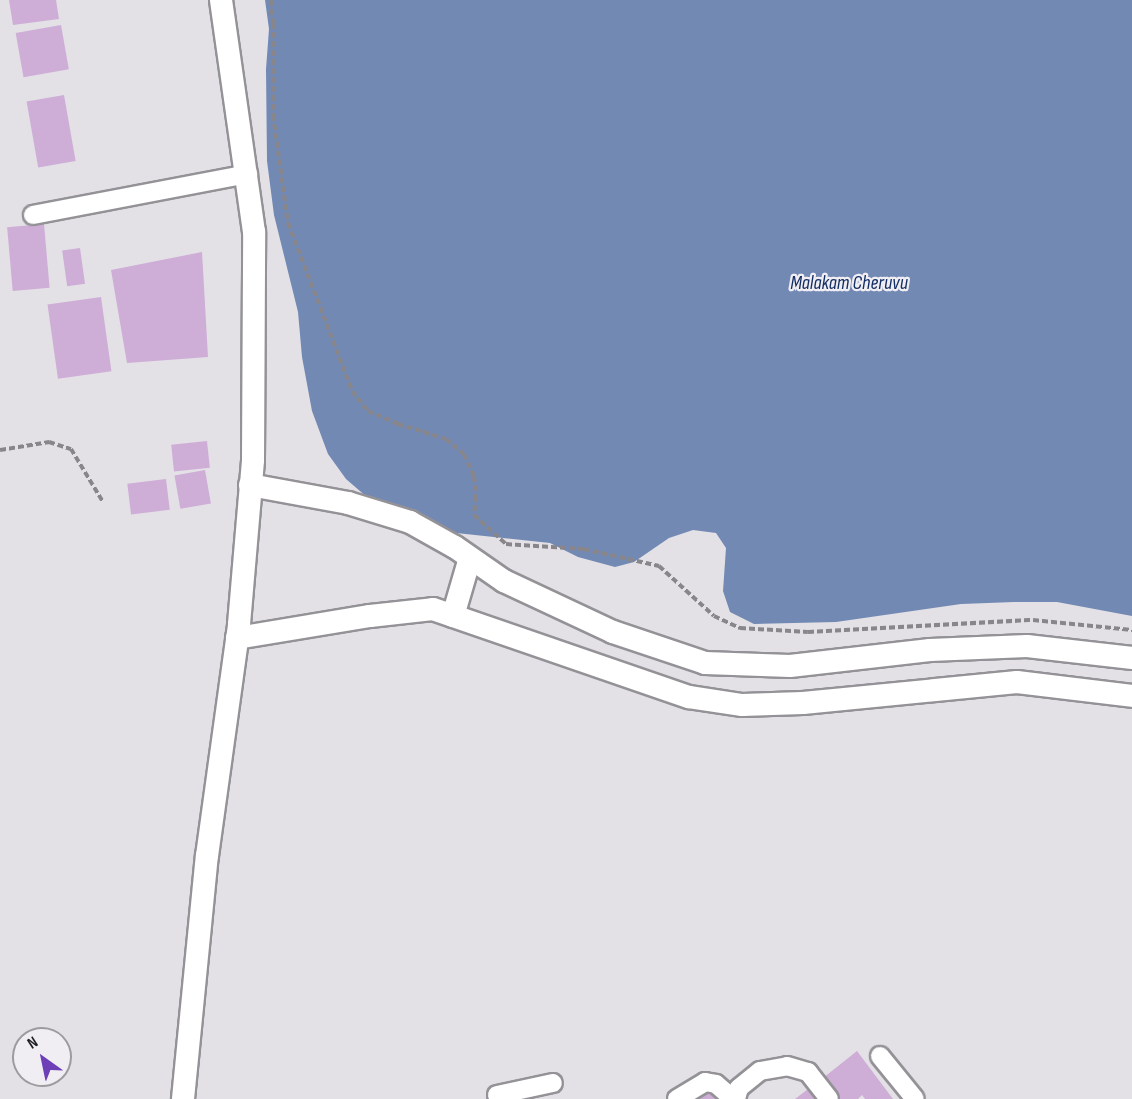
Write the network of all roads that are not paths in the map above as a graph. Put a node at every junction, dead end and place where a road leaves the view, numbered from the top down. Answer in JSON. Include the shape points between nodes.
{"nodes":[{"id":1,"x":221,"y":0,"type":"edge"},
{"id":2,"x":248,"y":174,"type":"junction"},
{"id":3,"x":33,"y":215,"type":"dead end"},
{"id":4,"x":250,"y":485,"type":"junction"},
{"id":5,"x":471,"y":558,"type":"junction"},
{"id":6,"x":453,"y":616,"type":"junction"},
{"id":7,"x":237,"y":638,"type":"junction"},
{"id":8,"x":1132,"y":658,"type":"edge"},
{"id":9,"x":705,"y":663,"type":"junction"},
{"id":10,"x":1132,"y":696,"type":"edge"},
{"id":11,"x":689,"y":697,"type":"junction"},
{"id":12,"x":880,"y":1056,"type":"dead end"},
{"id":13,"x":553,"y":1083,"type":"dead end"},
{"id":14,"x":493,"y":1098,"type":"edge"},
{"id":15,"x":183,"y":1099,"type":"edge"},
{"id":16,"x":677,"y":1099,"type":"edge"},
{"id":17,"x":734,"y":1099,"type":"edge"},
{"id":18,"x":829,"y":1099,"type":"edge"},
{"id":19,"x":915,"y":1099,"type":"edge"}],
"edges":[{"from":1,"to":2,"type":"street"},
{"from":2,"to":3,"type":"street"},
{"from":2,"to":4,"type":"street","via":[[256,324]]},
{"from":4,"to":5,"type":"street","via":[[348,503],[410,522]]},
{"from":4,"to":7,"type":"street"},
{"from":5,"to":6,"type":"street"},
{"from":5,"to":9,"type":"street","via":[[504,581],[613,632]]},
{"from":6,"to":7,"type":"street","via":[[433,609]]},
{"from":6,"to":11,"type":"street"},
{"from":7,"to":15,"type":"street","via":[[207,856]]},
{"from":8,"to":9,"type":"street","via":[[1027,646],[930,650],[790,666]]},
{"from":9,"to":11,"type":"street"},
{"from":10,"to":11,"type":"street","via":[[1017,682],[803,703],[742,705]]},
{"from":12,"to":19,"type":"street"},
{"from":13,"to":14,"type":"street"},
{"from":16,"to":17,"type":"street","via":[[705,1082],[716,1084]]},
{"from":17,"to":18,"type":"street","via":[[739,1088],[760,1071],[787,1066],[808,1071]]}]}
